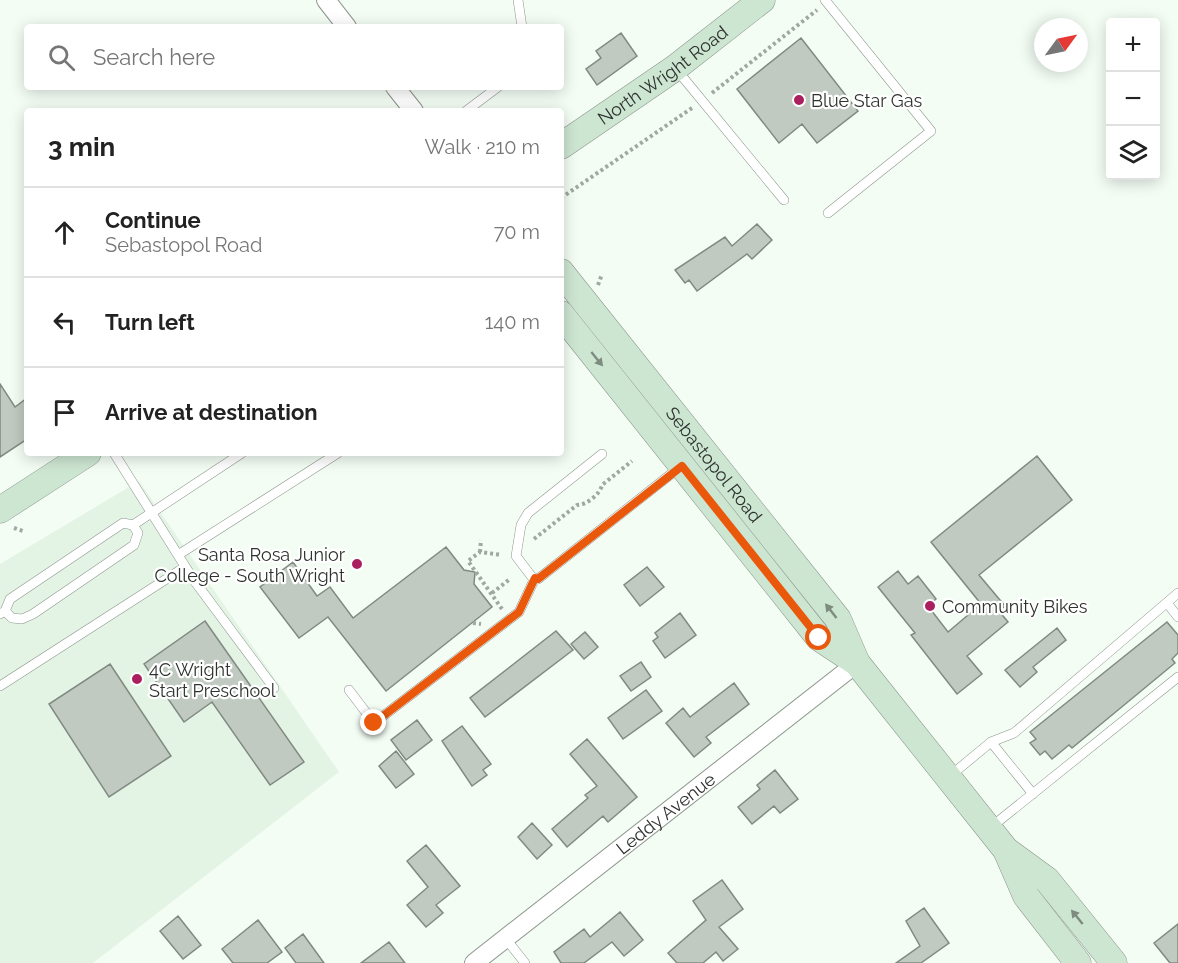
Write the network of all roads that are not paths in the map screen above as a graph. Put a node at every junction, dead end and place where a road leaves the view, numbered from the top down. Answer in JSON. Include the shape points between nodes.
{"nodes":[{"id":1,"x":326,"y":0,"type":"edge"},
{"id":2,"x":518,"y":0,"type":"edge"},
{"id":3,"x":762,"y":0,"type":"edge"},
{"id":4,"x":825,"y":0,"type":"edge"},
{"id":5,"x":345,"y":24,"type":"edge"},
{"id":6,"x":522,"y":24,"type":"edge"},
{"id":7,"x":675,"y":68,"type":"junction"},
{"id":8,"x":397,"y":90,"type":"edge"},
{"id":9,"x":494,"y":90,"type":"edge"},
{"id":10,"x":412,"y":108,"type":"edge"},
{"id":11,"x":470,"y":108,"type":"edge"},
{"id":12,"x":564,"y":144,"type":"edge"},
{"id":13,"x":784,"y":200,"type":"dead end"},
{"id":14,"x":828,"y":213,"type":"dead end"},
{"id":15,"x":564,"y":276,"type":"edge"},
{"id":16,"x":564,"y":318,"type":"edge"},
{"id":17,"x":602,"y":454,"type":"dead end"},
{"id":18,"x":83,"y":456,"type":"edge"},
{"id":19,"x":116,"y":456,"type":"edge"},
{"id":20,"x":237,"y":456,"type":"edge"},
{"id":21,"x":333,"y":456,"type":"edge"},
{"id":22,"x":682,"y":466,"type":"junction"},
{"id":23,"x":0,"y":510,"type":"edge"},
{"id":24,"x":152,"y":512,"type":"junction"},
{"id":25,"x":133,"y":525,"type":"junction"},
{"id":26,"x":178,"y":555,"type":"junction"},
{"id":27,"x":185,"y":567,"type":"junction"},
{"id":28,"x":535,"y":578,"type":"junction"},
{"id":29,"x":1178,"y":593,"type":"edge"},
{"id":30,"x":1167,"y":603,"type":"junction"},
{"id":31,"x":3,"y":613,"type":"edge"},
{"id":32,"x":1178,"y":617,"type":"edge"},
{"id":33,"x":857,"y":663,"type":"junction"},
{"id":34,"x":1178,"y":677,"type":"edge"},
{"id":35,"x":0,"y":686,"type":"edge"},
{"id":36,"x":274,"y":688,"type":"dead end"},
{"id":37,"x":349,"y":690,"type":"dead end"},
{"id":38,"x":991,"y":742,"type":"junction"},
{"id":39,"x":948,"y":777,"type":"junction"},
{"id":40,"x":1033,"y":794,"type":"junction"},
{"id":41,"x":989,"y":829,"type":"junction"},
{"id":42,"x":1006,"y":850,"type":"junction"},
{"id":43,"x":506,"y":939,"type":"junction"},
{"id":44,"x":474,"y":963,"type":"edge"},
{"id":45,"x":525,"y":963,"type":"edge"},
{"id":46,"x":1078,"y":963,"type":"edge"},
{"id":47,"x":1114,"y":963,"type":"edge"}],
"edges":[{"from":1,"to":5,"type":"street"},
{"from":2,"to":6,"type":"lane"},
{"from":3,"to":7,"type":"main road","name":"North Wright Road"},
{"from":4,"to":14,"type":"lane","via":[[931,131]]},
{"from":7,"to":12,"type":"main road","name":"North Wright Road"},
{"from":7,"to":13,"type":"lane"},
{"from":8,"to":10,"type":"street"},
{"from":9,"to":11,"type":"lane"},
{"from":33,"to":15,"type":"main road","name":"Sebastopol Road","one_way":true,"via":[[838,619]]},
{"from":16,"to":22,"type":"main road","name":"Sebastopol Road","one_way":true},
{"from":17,"to":28,"type":"lane","via":[[528,513],[521,525],[516,556]]},
{"from":18,"to":23,"type":"main road"},
{"from":19,"to":24,"type":"lane"},
{"from":20,"to":24,"type":"lane"},
{"from":21,"to":26,"type":"lane"},
{"from":22,"to":28,"type":"lane"},
{"from":22,"to":33,"type":"main road","name":"Sebastopol Road","via":[[819,638]]},
{"from":24,"to":25,"type":"lane"},
{"from":24,"to":26,"type":"lane"},
{"from":25,"to":31,"type":"lane","via":[[123,523],[10,598]]},
{"from":25,"to":31,"type":"lane","via":[[138,533],[134,545],[22,619]]},
{"from":26,"to":27,"type":"lane"},
{"from":27,"to":35,"type":"lane"},
{"from":27,"to":36,"type":"lane"},
{"from":28,"to":37,"type":"lane","via":[[519,612],[374,723]]},
{"from":29,"to":30,"type":"lane"},
{"from":30,"to":32,"type":"lane"},
{"from":30,"to":38,"type":"lane","via":[[1014,733]]},
{"from":33,"to":39,"type":"main road","name":"Sebastopol Road"},
{"from":33,"to":43,"type":"street","name":"Leddy Avenue"},
{"from":34,"to":40,"type":"lane"},
{"from":38,"to":39,"type":"lane"},
{"from":38,"to":40,"type":"lane"},
{"from":39,"to":41,"type":"main road","name":"Sebastopol Road"},
{"from":40,"to":41,"type":"lane"},
{"from":41,"to":42,"type":"main road","name":"Sebastopol Road"},
{"from":42,"to":46,"type":"main road","name":"Sebastopol Road","via":[[1026,896]]},
{"from":47,"to":42,"type":"main road","name":"Sebastopol Road","one_way":true,"via":[[1047,880]]},
{"from":43,"to":44,"type":"street","name":"Leddy Avenue"},
{"from":43,"to":45,"type":"lane"}]}
